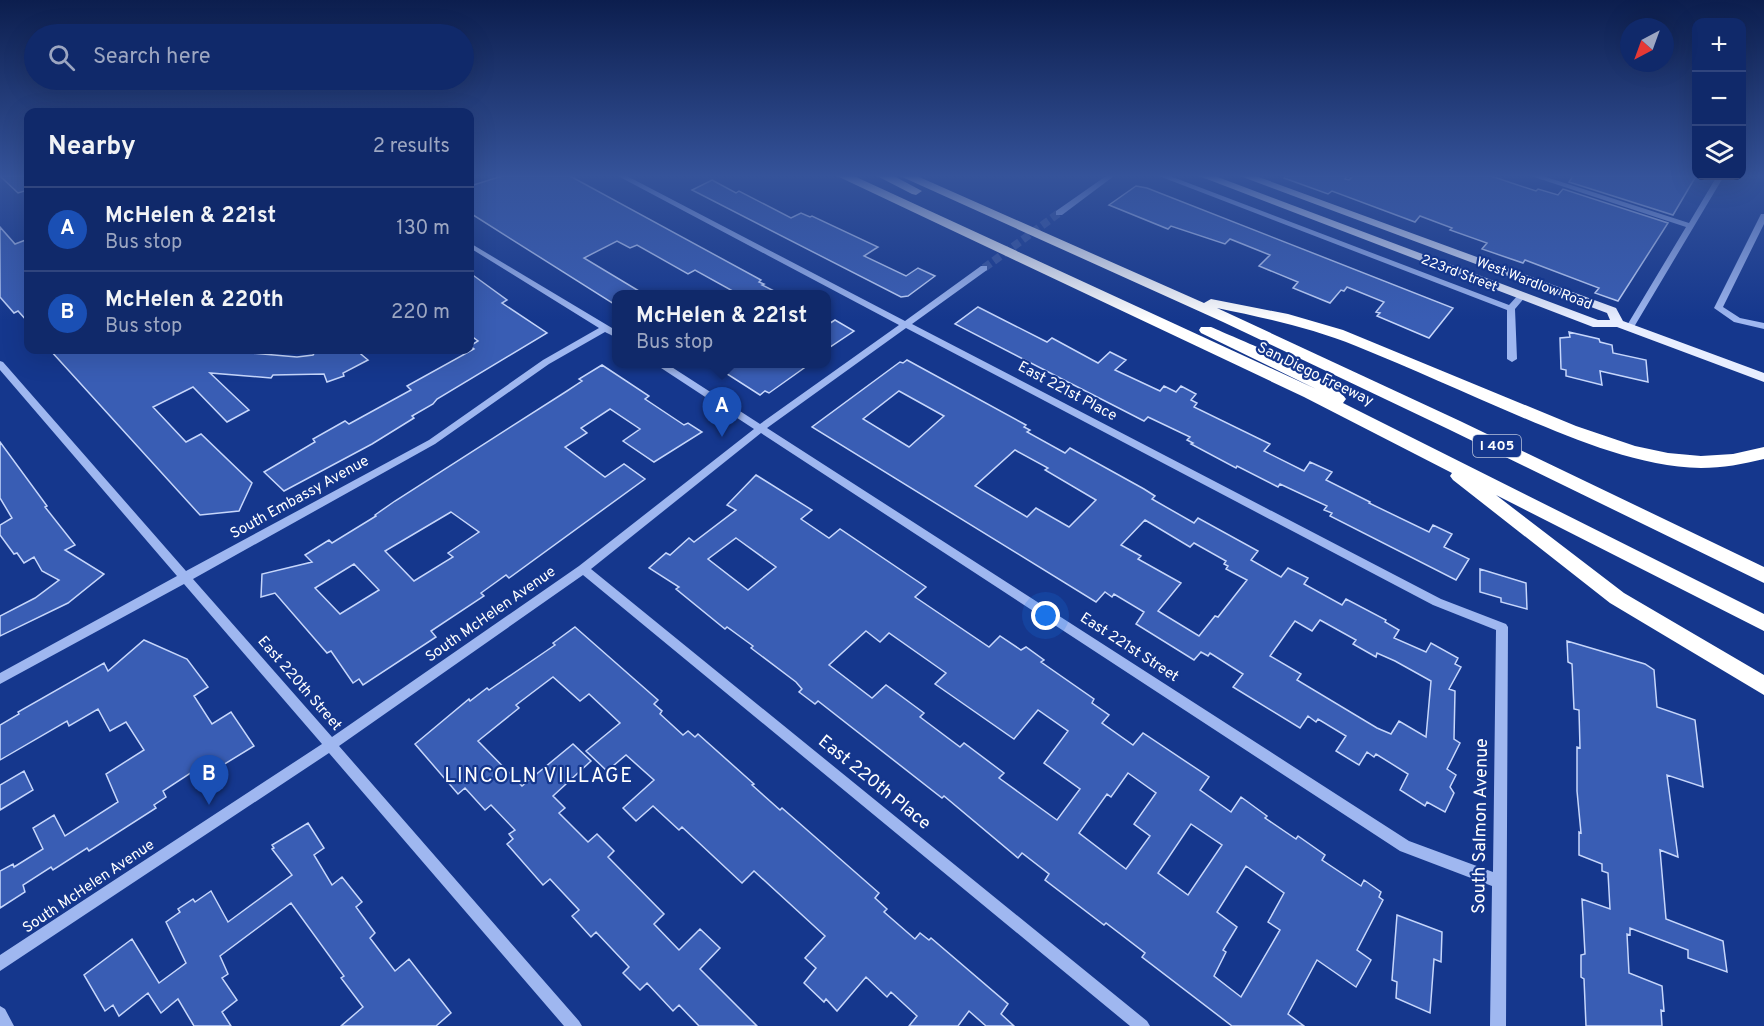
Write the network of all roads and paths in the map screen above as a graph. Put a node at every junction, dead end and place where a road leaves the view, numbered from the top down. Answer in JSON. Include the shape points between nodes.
{"nodes":[{"id":1,"x":713,"y":224,"type":"edge"},
{"id":2,"x":947,"y":224,"type":"edge"},
{"id":3,"x":972,"y":224,"type":"edge"},
{"id":4,"x":989,"y":224,"type":"edge"},
{"id":5,"x":1014,"y":224,"type":"edge"},
{"id":6,"x":1288,"y":224,"type":"edge"},
{"id":7,"x":1331,"y":224,"type":"edge"},
{"id":8,"x":1375,"y":224,"type":"edge"},
{"id":9,"x":1684,"y":224,"type":"edge"},
{"id":10,"x":1760,"y":224,"type":"edge"},
{"id":11,"x":1691,"y":226,"type":"joint"},
{"id":12,"x":474,"y":248,"type":"edge"},
{"id":13,"x":479,"y":252,"type":"junction"},
{"id":14,"x":474,"y":254,"type":"edge"},
{"id":15,"x":984,"y":268,"type":"tunnel mouth"},
{"id":16,"x":1177,"y":296,"type":"junction"},
{"id":17,"x":1522,"y":296,"type":"junction"},
{"id":18,"x":1511,"y":309,"type":"junction"},
{"id":19,"x":1228,"y":319,"type":"junction"},
{"id":20,"x":904,"y":324,"type":"junction"},
{"id":21,"x":1624,"y":325,"type":"junction"},
{"id":22,"x":1764,"y":326,"type":"edge"},
{"id":23,"x":605,"y":328,"type":"junction"},
{"id":24,"x":612,"y":333,"type":"edge"},
{"id":25,"x":1512,"y":359,"type":"dead end"},
{"id":26,"x":0,"y":364,"type":"edge"},
{"id":27,"x":669,"y":368,"type":"edge"},
{"id":28,"x":1764,"y":378,"type":"edge"},
{"id":29,"x":1368,"y":422,"type":"junction"},
{"id":30,"x":762,"y":427,"type":"junction"},
{"id":31,"x":1424,"y":450,"type":"junction"},
{"id":32,"x":1764,"y":453,"type":"edge"},
{"id":33,"x":583,"y":569,"type":"junction"},
{"id":34,"x":1764,"y":576,"type":"edge"},
{"id":35,"x":185,"y":580,"type":"junction"},
{"id":36,"x":1764,"y":623,"type":"edge"},
{"id":37,"x":1502,"y":627,"type":"joint"},
{"id":38,"x":0,"y":679,"type":"edge"},
{"id":39,"x":1764,"y":686,"type":"edge"},
{"id":40,"x":331,"y":745,"type":"junction"},
{"id":41,"x":1498,"y":881,"type":"junction"},
{"id":42,"x":0,"y":964,"type":"edge"},
{"id":43,"x":0,"y":1014,"type":"edge"},
{"id":44,"x":6,"y":1026,"type":"edge"},
{"id":45,"x":574,"y":1026,"type":"edge"},
{"id":46,"x":1142,"y":1026,"type":"edge"},
{"id":47,"x":1498,"y":1026,"type":"edge"}],
"edges":[{"from":1,"to":20,"type":"street","name":"East 221st Place"},
{"from":2,"to":29,"type":"highway","name":"San Diego Freeway","number":"I 405"},
{"from":3,"to":29,"type":"highway","via":[[1318,383]]},
{"from":4,"to":19,"type":"highway","via":[[1174,308]]},
{"from":5,"to":16,"type":"highway","name":"San Diego Freeway","number":"I 405"},
{"from":6,"to":18,"type":"street","name":"223rd Street"},
{"from":7,"to":17,"type":"main road","name":"West Wardlow Road"},
{"from":8,"to":21,"type":"main road","name":"West Wardlow Road","via":[[1612,311]]},
{"from":9,"to":11,"type":"street"},
{"from":10,"to":22,"type":"street","via":[[1718,308],[1737,321]]},
{"from":11,"to":21,"type":"street"},
{"from":12,"to":13,"type":"street"},
{"from":13,"to":14,"type":"street"},
{"from":13,"to":23,"type":"street"},
{"from":15,"to":20,"type":"street","name":"South McHelen Avenue"},
{"from":16,"to":19,"type":"highway","name":"San Diego Freeway","number":"I 405"},
{"from":16,"to":32,"type":"highway","via":[[1312,325],[1620,449],[1707,461]]},
{"from":17,"to":18,"type":"street"},
{"from":17,"to":21,"type":"main road","name":"West Wardlow Road","via":[[1597,324]]},
{"from":18,"to":25,"type":"street"},
{"from":19,"to":34,"type":"highway","name":"San Diego Freeway","number":"I 405"},
{"from":20,"to":30,"type":"street","name":"South McHelen Avenue"},
{"from":20,"to":37,"type":"street","name":"East 221st Place","via":[[1437,602]]},
{"from":21,"to":28,"type":"main road"},
{"from":23,"to":24,"type":"street"},
{"from":23,"to":35,"type":"street","name":"South Embassy Avenue","via":[[546,362],[432,442]]},
{"from":26,"to":35,"type":"street","name":"East 220th Street"},
{"from":27,"to":30,"type":"street","name":"East 221st Street"},
{"from":29,"to":31,"type":"highway","name":"San Diego Freeway","number":"I 405"},
{"from":30,"to":33,"type":"street","name":"South McHelen Avenue"},
{"from":30,"to":41,"type":"street","name":"East 221st Street","via":[[1405,846]]},
{"from":31,"to":36,"type":"highway","name":"San Diego Freeway","number":"I 405"},
{"from":31,"to":39,"type":"highway","via":[[1617,598]]},
{"from":33,"to":40,"type":"street","name":"South McHelen Avenue"},
{"from":33,"to":46,"type":"street","name":"East 220th Place"},
{"from":35,"to":38,"type":"street","name":"South Embassy Avenue"},
{"from":35,"to":40,"type":"street","name":"East 220th Street"},
{"from":37,"to":41,"type":"street","name":"South Salmon Avenue"},
{"from":40,"to":42,"type":"street","name":"South McHelen Avenue"},
{"from":40,"to":45,"type":"street","name":"East 220th Street"},
{"from":41,"to":47,"type":"street","name":"South Salmon Avenue"},
{"from":43,"to":44,"type":"street"}]}
